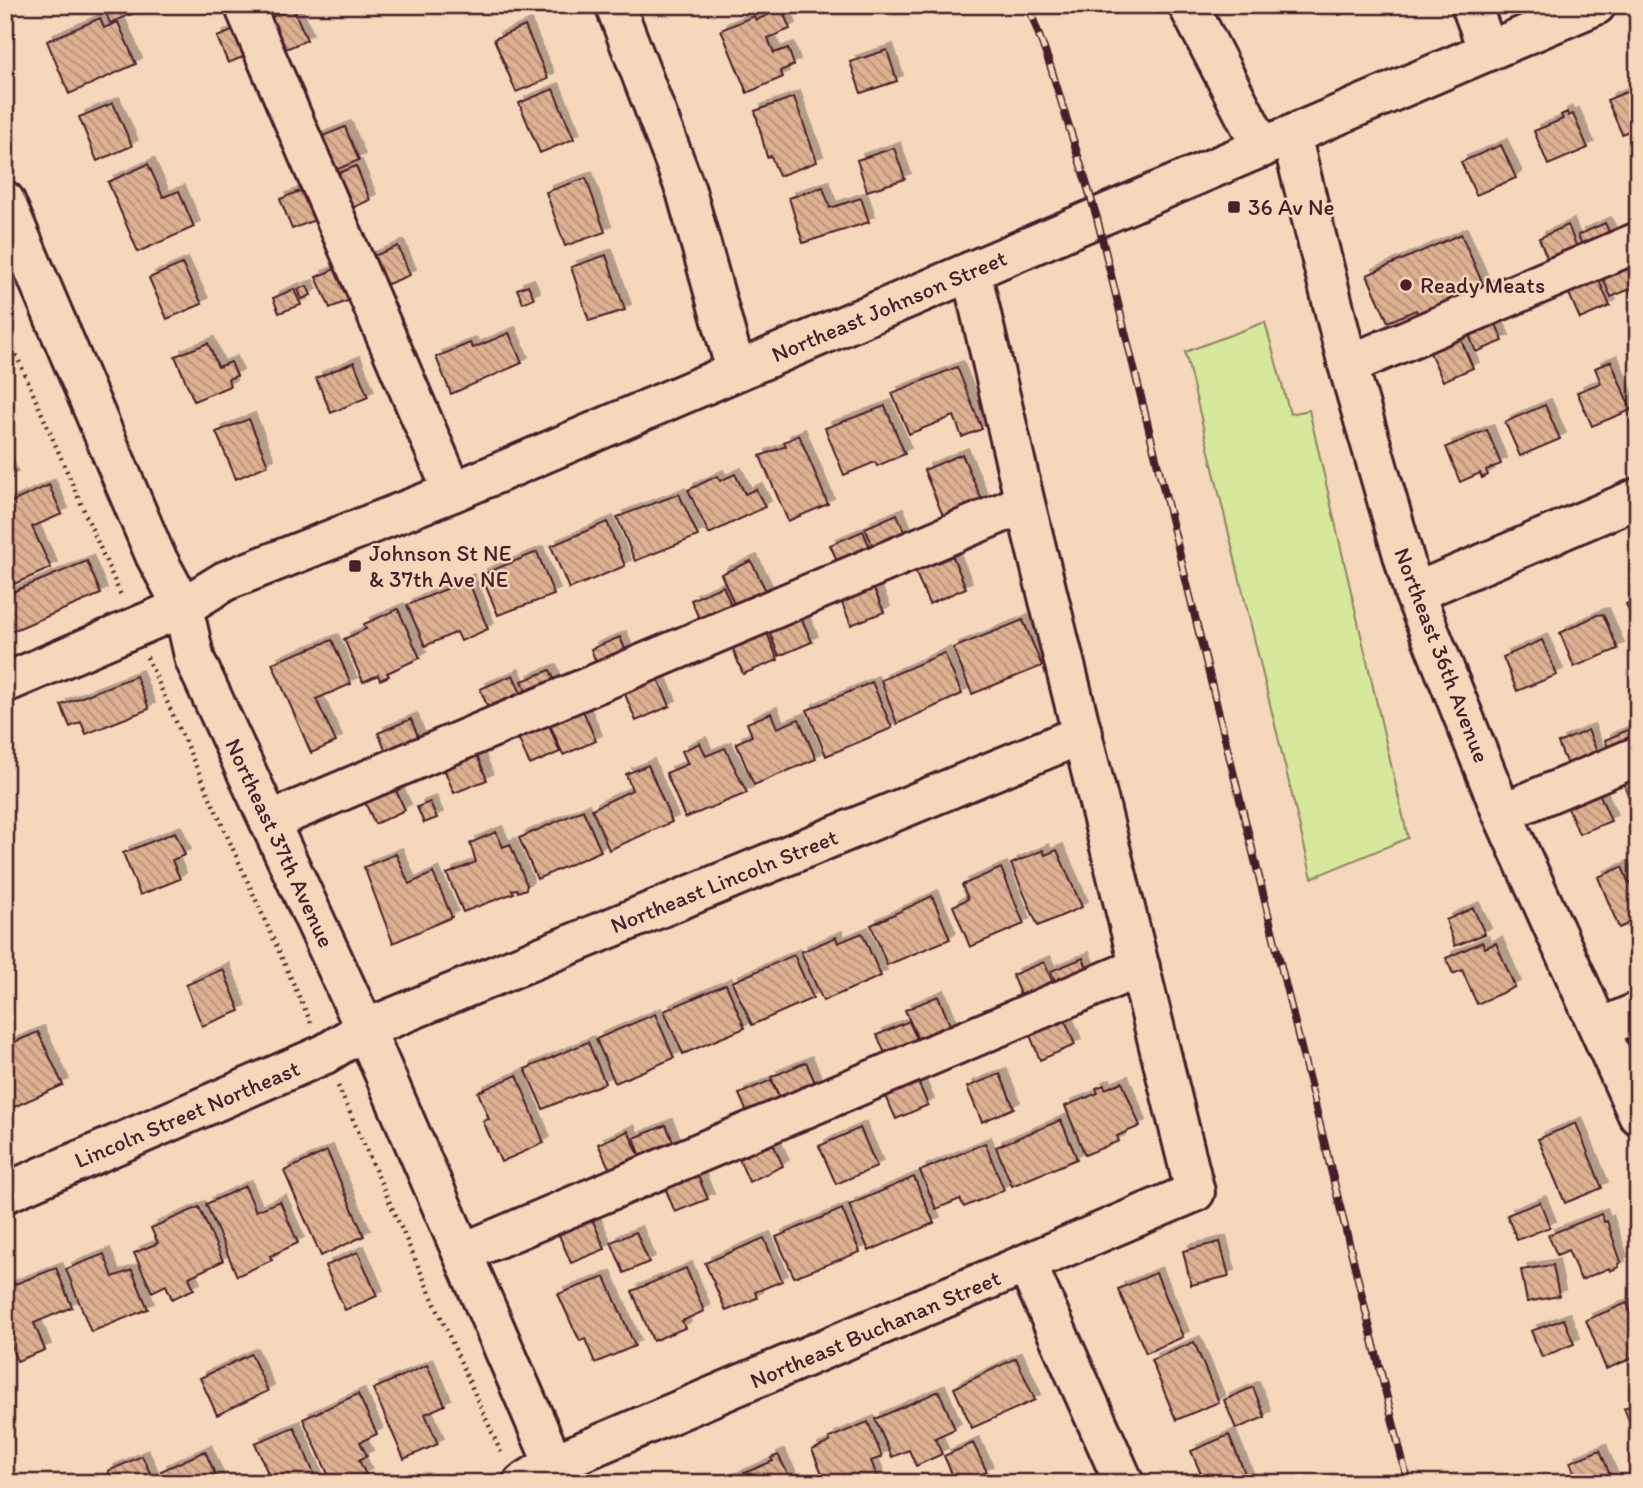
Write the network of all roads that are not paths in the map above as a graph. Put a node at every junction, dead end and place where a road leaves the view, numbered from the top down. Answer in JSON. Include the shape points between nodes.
{"nodes":[{"id":1,"x":244,"y":5,"type":"edge"},
{"id":2,"x":615,"y":5,"type":"edge"},
{"id":3,"x":1188,"y":5,"type":"edge"},
{"id":4,"x":1471,"y":5,"type":"edge"},
{"id":5,"x":1597,"y":5,"type":"edge"},
{"id":6,"x":1488,"y":51,"type":"junction"},
{"id":7,"x":1277,"y":141,"type":"junction"},
{"id":8,"x":5,"y":201,"type":"edge"},
{"id":9,"x":1638,"y":242,"type":"edge"},
{"id":10,"x":971,"y":271,"type":"junction"},
{"id":11,"x":1348,"y":365,"type":"junction"},
{"id":12,"x":736,"y":371,"type":"junction"},
{"id":13,"x":453,"y":492,"type":"junction"},
{"id":14,"x":1638,"y":498,"type":"edge"},
{"id":15,"x":1025,"y":503,"type":"junction"},
{"id":16,"x":1414,"y":593,"type":"junction"},
{"id":17,"x":183,"y":607,"type":"junction"},
{"id":18,"x":5,"y":682,"type":"edge"},
{"id":19,"x":1083,"y":734,"type":"junction"},
{"id":20,"x":1638,"y":756,"type":"edge"},
{"id":21,"x":1502,"y":813,"type":"junction"},
{"id":22,"x":270,"y":821,"type":"junction"},
{"id":23,"x":1140,"y":967,"type":"junction"},
{"id":24,"x":1638,"y":1012,"type":"edge"},
{"id":25,"x":1601,"y":1028,"type":"junction"},
{"id":26,"x":365,"y":1029,"type":"junction"},
{"id":27,"x":1638,"y":1115,"type":"edge"},
{"id":28,"x":5,"y":1193,"type":"edge"},
{"id":29,"x":462,"y":1252,"type":"junction"},
{"id":30,"x":1027,"y":1265,"type":"junction"},
{"id":31,"x":536,"y":1472,"type":"edge"},
{"id":32,"x":1124,"y":1483,"type":"edge"}],
"edges":[{"from":1,"to":13,"type":"street"},
{"from":2,"to":12,"type":"street","via":[[686,191]]},
{"from":3,"to":7,"type":"street","name":"Northeast 36th Avenue"},
{"from":4,"to":6,"type":"street"},
{"from":5,"to":6,"type":"street","name":"Northeast Johnson Street"},
{"from":6,"to":7,"type":"street","name":"Northeast Johnson Street"},
{"from":7,"to":10,"type":"street","name":"Northeast Johnson Street"},
{"from":7,"to":11,"type":"street","name":"Northeast 36th Avenue"},
{"from":8,"to":17,"type":"street","name":"Northeast 37th Avenue","via":[[155,555]]},
{"from":9,"to":11,"type":"street"},
{"from":10,"to":12,"type":"street","name":"Northeast Johnson Street"},
{"from":10,"to":15,"type":"street"},
{"from":11,"to":16,"type":"street","name":"Northeast 36th Avenue"},
{"from":12,"to":13,"type":"street","name":"Northeast Johnson Street"},
{"from":13,"to":17,"type":"street","name":"Northeast Johnson Street","via":[[225,581]]},
{"from":14,"to":16,"type":"street"},
{"from":15,"to":19,"type":"street"},
{"from":15,"to":22,"type":"street"},
{"from":16,"to":21,"type":"street","name":"Northeast 36th Avenue"},
{"from":17,"to":18,"type":"street","name":"Northeast Johnson Street"},
{"from":17,"to":22,"type":"street","name":"Northeast 37th Avenue","via":[[195,660]]},
{"from":19,"to":23,"type":"street"},
{"from":19,"to":26,"type":"street","name":"Northeast Lincoln Street"},
{"from":20,"to":21,"type":"street"},
{"from":21,"to":25,"type":"street","name":"Northeast 36th Avenue"},
{"from":22,"to":26,"type":"street","name":"Northeast 37th Avenue"},
{"from":23,"to":29,"type":"street"},
{"from":23,"to":30,"type":"street","name":"Northeast Buchanan Street","via":[[1195,1192]]},
{"from":24,"to":25,"type":"street"},
{"from":25,"to":27,"type":"street","name":"Northeast 36th Avenue"},
{"from":26,"to":28,"type":"street","name":"Lincoln Street Northeast","via":[[325,1054]]},
{"from":26,"to":29,"type":"street","name":"Northeast 37th Avenue"},
{"from":29,"to":31,"type":"street","name":"Northeast 37th Avenue"},
{"from":30,"to":31,"type":"street","name":"Northeast Buchanan Street"},
{"from":30,"to":32,"type":"street"}]}
